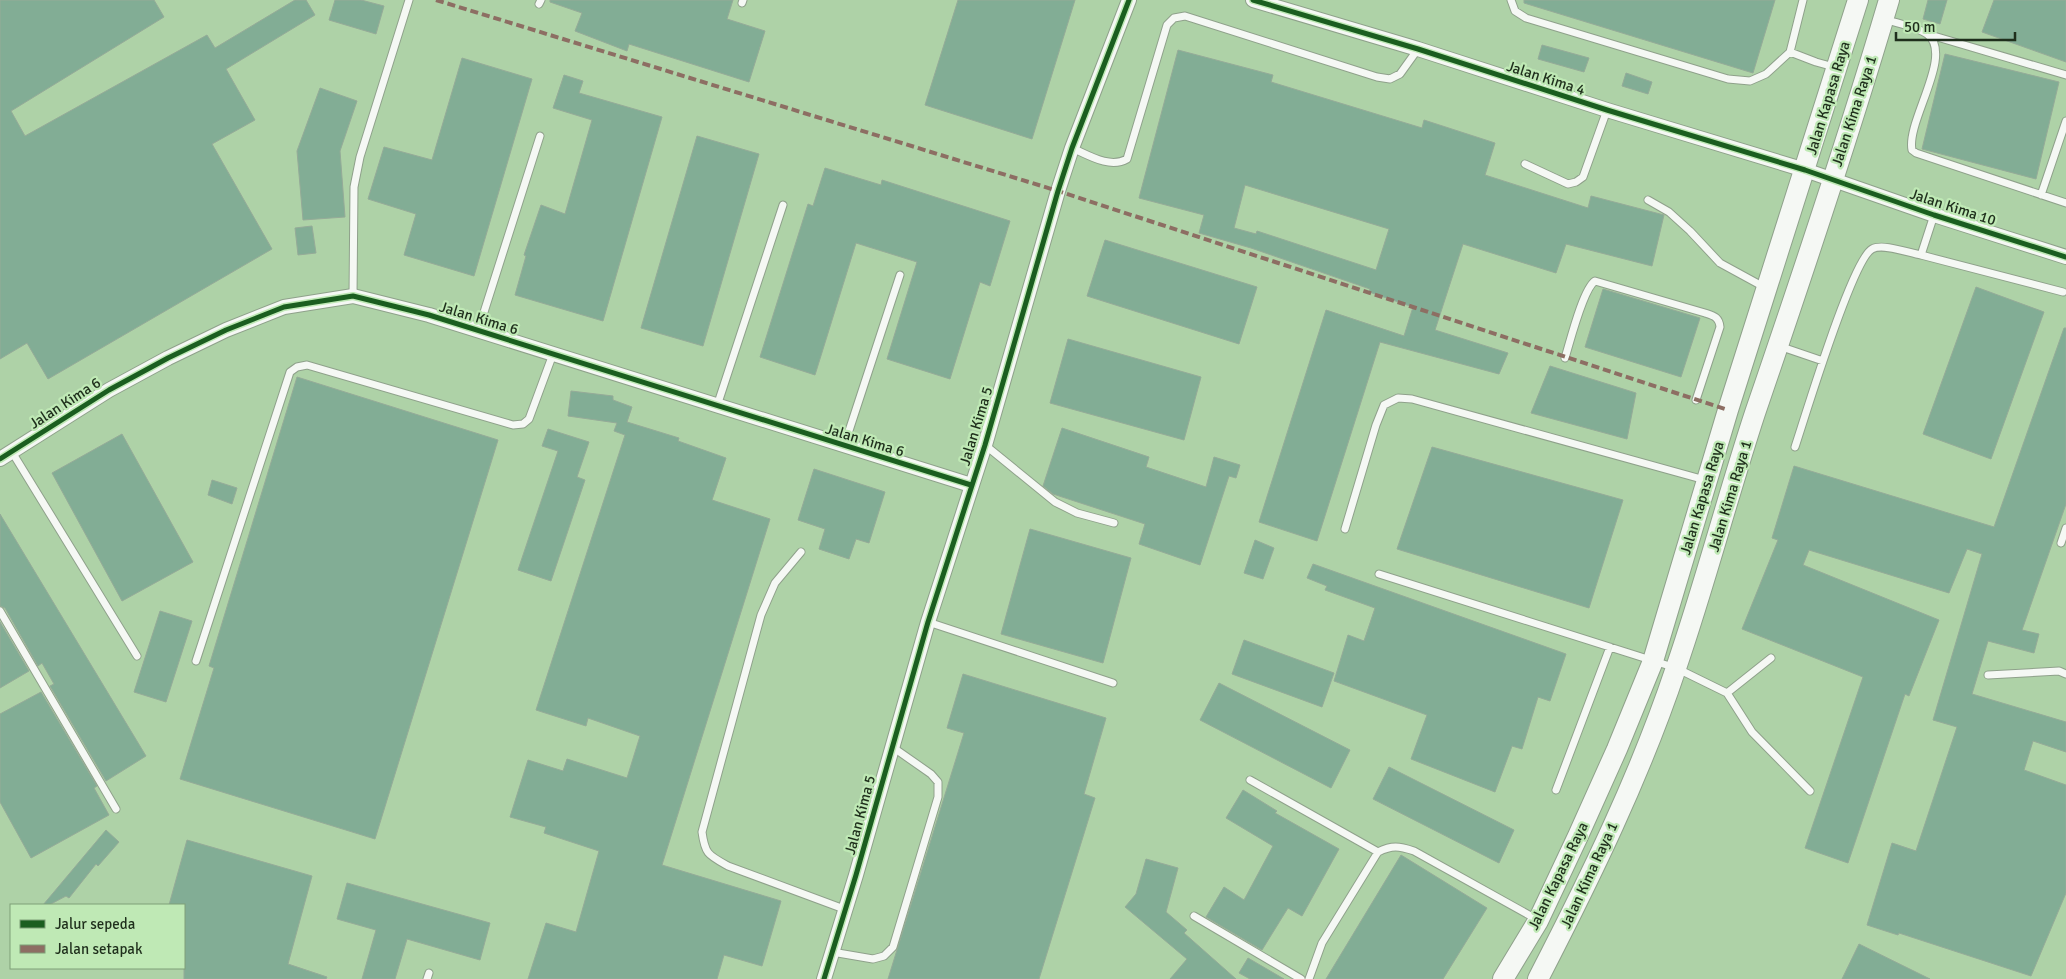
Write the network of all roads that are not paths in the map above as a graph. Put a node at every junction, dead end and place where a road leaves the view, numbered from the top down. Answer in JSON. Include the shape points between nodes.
{"nodes":[{"id":1,"x":409,"y":0,"type":"edge"},
{"id":2,"x":1129,"y":0,"type":"edge"},
{"id":3,"x":1253,"y":0,"type":"edge"},
{"id":4,"x":1511,"y":0,"type":"edge"},
{"id":5,"x":1803,"y":0,"type":"edge"},
{"id":6,"x":1858,"y":0,"type":"edge"},
{"id":7,"x":1886,"y":9,"type":"edge"},
{"id":8,"x":1927,"y":34,"type":"junction"},
{"id":9,"x":1418,"y":49,"type":"junction"},
{"id":10,"x":1790,"y":52,"type":"junction"},
{"id":11,"x":1837,"y":68,"type":"junction"},
{"id":12,"x":2066,"y":75,"type":"edge"},
{"id":13,"x":1607,"y":110,"type":"junction"},
{"id":14,"x":2066,"y":121,"type":"edge"},
{"id":15,"x":540,"y":136,"type":"dead end"},
{"id":16,"x":1072,"y":148,"type":"junction"},
{"id":17,"x":1525,"y":164,"type":"dead end"},
{"id":18,"x":1805,"y":170,"type":"junction"},
{"id":19,"x":1832,"y":179,"type":"junction"},
{"id":20,"x":2041,"y":195,"type":"junction"},
{"id":21,"x":1648,"y":200,"type":"dead end"},
{"id":22,"x":2066,"y":203,"type":"edge"},
{"id":23,"x":783,"y":205,"type":"dead end"},
{"id":24,"x":1934,"y":215,"type":"junction"},
{"id":25,"x":1921,"y":255,"type":"junction"},
{"id":26,"x":2066,"y":257,"type":"edge"},
{"id":27,"x":900,"y":275,"type":"dead end"},
{"id":28,"x":1767,"y":289,"type":"junction"},
{"id":29,"x":2063,"y":292,"type":"dead end"},
{"id":30,"x":353,"y":296,"type":"junction"},
{"id":31,"x":478,"y":331,"type":"junction"},
{"id":32,"x":1779,"y":346,"type":"junction"},
{"id":33,"x":553,"y":354,"type":"junction"},
{"id":34,"x":1565,"y":358,"type":"dead end"},
{"id":35,"x":1823,"y":361,"type":"junction"},
{"id":36,"x":1696,"y":400,"type":"dead end"},
{"id":37,"x":717,"y":406,"type":"junction"},
{"id":38,"x":985,"y":445,"type":"junction"},
{"id":39,"x":844,"y":446,"type":"junction"},
{"id":40,"x":1795,"y":447,"type":"dead end"},
{"id":41,"x":6,"y":455,"type":"edge"},
{"id":42,"x":1707,"y":481,"type":"junction"},
{"id":43,"x":971,"y":485,"type":"junction"},
{"id":44,"x":1114,"y":523,"type":"dead end"},
{"id":45,"x":2066,"y":528,"type":"edge"},
{"id":46,"x":1345,"y":529,"type":"dead end"},
{"id":47,"x":2061,"y":544,"type":"dead end"},
{"id":48,"x":801,"y":552,"type":"dead end"},
{"id":49,"x":1379,"y":574,"type":"dead end"},
{"id":50,"x":0,"y":612,"type":"edge"},
{"id":51,"x":928,"y":622,"type":"junction"},
{"id":52,"x":1610,"y":647,"type":"junction"},
{"id":53,"x":137,"y":656,"type":"dead end"},
{"id":54,"x":1771,"y":658,"type":"dead end"},
{"id":55,"x":196,"y":661,"type":"dead end"},
{"id":56,"x":1653,"y":661,"type":"junction"},
{"id":57,"x":1676,"y":668,"type":"junction"},
{"id":58,"x":2066,"y":674,"type":"edge"},
{"id":59,"x":1988,"y":675,"type":"dead end"},
{"id":60,"x":1113,"y":683,"type":"dead end"},
{"id":61,"x":1727,"y":693,"type":"junction"},
{"id":62,"x":891,"y":746,"type":"junction"},
{"id":63,"x":1250,"y":780,"type":"dead end"},
{"id":64,"x":1556,"y":790,"type":"dead end"},
{"id":65,"x":1810,"y":791,"type":"dead end"},
{"id":66,"x":116,"y":809,"type":"dead end"},
{"id":67,"x":1378,"y":852,"type":"junction"},
{"id":68,"x":844,"y":909,"type":"junction"},
{"id":69,"x":1194,"y":916,"type":"dead end"},
{"id":70,"x":1538,"y":921,"type":"junction"},
{"id":71,"x":832,"y":952,"type":"junction"},
{"id":72,"x":824,"y":979,"type":"edge"},
{"id":73,"x":1301,"y":979,"type":"edge"},
{"id":74,"x":1309,"y":979,"type":"edge"},
{"id":75,"x":1503,"y":979,"type":"edge"},
{"id":76,"x":1538,"y":979,"type":"edge"}],
"edges":[{"from":1,"to":30,"type":"lane","via":[[360,157],[354,187]]},
{"from":2,"to":16,"type":"street","name":"Jalan Kima 5"},
{"from":3,"to":9,"type":"street","name":"Jalan Kima 4"},
{"from":4,"to":10,"type":"lane","via":[[1515,11],[1526,18],[1728,79],[1750,81],[1766,74]]},
{"from":5,"to":10,"type":"lane"},
{"from":6,"to":11,"type":"main road","name":"Jalan Kapasa Raya"},
{"from":7,"to":8,"type":"lane"},
{"from":7,"to":19,"type":"main road","name":"Jalan Kima Raya 1"},
{"from":8,"to":12,"type":"lane"},
{"from":8,"to":20,"type":"lane","via":[[1937,51],[1912,136],[1912,150]]},
{"from":9,"to":13,"type":"street","name":"Jalan Kima 4"},
{"from":9,"to":16,"type":"lane","via":[[1400,74],[1390,79],[1184,16],[1174,18],[1167,25],[1126,159],[1110,163]]},
{"from":10,"to":11,"type":"lane"},
{"from":11,"to":18,"type":"main road","name":"Jalan Kapasa Raya"},
{"from":13,"to":17,"type":"lane","via":[[1582,177],[1576,182],[1568,184]]},
{"from":13,"to":18,"type":"street","name":"Jalan Kima 4"},
{"from":14,"to":20,"type":"lane"},
{"from":15,"to":31,"type":"lane"},
{"from":16,"to":38,"type":"street","name":"Jalan Kima 5"},
{"from":18,"to":19,"type":"street","name":"Jalan Kima 4"},
{"from":18,"to":28,"type":"main road","name":"Jalan Kapasa Raya"},
{"from":19,"to":24,"type":"street","name":"Jalan Kima 10"},
{"from":19,"to":32,"type":"main road","name":"Jalan Kima Raya 1"},
{"from":20,"to":22,"type":"lane"},
{"from":21,"to":28,"type":"lane","via":[[1676,218],[1720,263]]},
{"from":23,"to":37,"type":"lane"},
{"from":24,"to":25,"type":"lane"},
{"from":24,"to":26,"type":"street","name":"Jalan Kima 10"},
{"from":25,"to":29,"type":"lane"},
{"from":25,"to":35,"type":"lane","via":[[1882,247],[1873,248],[1864,255]]},
{"from":27,"to":39,"type":"lane"},
{"from":28,"to":42,"type":"main road","name":"Jalan Kapasa Raya"},
{"from":30,"to":31,"type":"street","name":"Jalan Kima 6"},
{"from":30,"to":41,"type":"street","name":"Jalan Kima 6","via":[[284,307],[226,330],[109,390]]},
{"from":31,"to":33,"type":"street","name":"Jalan Kima 6"},
{"from":32,"to":35,"type":"lane"},
{"from":32,"to":57,"type":"main road","name":"Jalan Kima Raya 1"},
{"from":33,"to":37,"type":"street","name":"Jalan Kima 6"},
{"from":33,"to":55,"type":"lane","via":[[529,419],[523,424],[513,425],[307,364],[290,372]]},
{"from":34,"to":36,"type":"lane","via":[[1585,296],[1595,281],[1711,315],[1720,321],[1720,327]]},
{"from":35,"to":40,"type":"lane"},
{"from":37,"to":39,"type":"street","name":"Jalan Kima 6"},
{"from":38,"to":43,"type":"street","name":"Jalan Kima 5"},
{"from":38,"to":44,"type":"lane","via":[[1055,502],[1077,513]]},
{"from":39,"to":43,"type":"street","name":"Jalan Kima 6"},
{"from":41,"to":53,"type":"lane"},
{"from":42,"to":46,"type":"lane","via":[[1412,399],[1398,398],[1384,406],[1376,425]]},
{"from":42,"to":56,"type":"main road","name":"Jalan Kapasa Raya"},
{"from":43,"to":51,"type":"street","name":"Jalan Kima 5"},
{"from":45,"to":47,"type":"lane"},
{"from":48,"to":68,"type":"lane","via":[[774,583],[761,616],[702,832],[704,849],[728,866]]},
{"from":49,"to":52,"type":"lane"},
{"from":50,"to":66,"type":"lane"},
{"from":51,"to":60,"type":"lane"},
{"from":51,"to":62,"type":"street","name":"Jalan Kima 5"},
{"from":52,"to":56,"type":"lane"},
{"from":52,"to":64,"type":"lane"},
{"from":54,"to":61,"type":"lane"},
{"from":56,"to":57,"type":"lane"},
{"from":56,"to":70,"type":"main road","name":"Jalan Kapasa Raya","via":[[1617,749]]},
{"from":57,"to":61,"type":"lane"},
{"from":57,"to":76,"type":"main road","name":"Jalan Kima Raya 1","via":[[1648,745],[1595,866]]},
{"from":58,"to":59,"type":"lane","via":[[2059,671]]},
{"from":61,"to":65,"type":"lane","via":[[1752,732]]},
{"from":62,"to":68,"type":"street","name":"Jalan Kima 5"},
{"from":62,"to":71,"type":"lane","via":[[931,774],[938,782],[938,797],[893,947],[884,956],[873,959]]},
{"from":63,"to":67,"type":"lane"},
{"from":67,"to":70,"type":"lane","via":[[1397,845],[1414,851]]},
{"from":67,"to":74,"type":"lane","via":[[1322,943]]},
{"from":68,"to":71,"type":"street","name":"Jalan Kima 5"},
{"from":69,"to":73,"type":"lane"},
{"from":70,"to":75,"type":"main road","name":"Jalan Kapasa Raya"},
{"from":71,"to":72,"type":"street","name":"Jalan Kima 5"}]}
